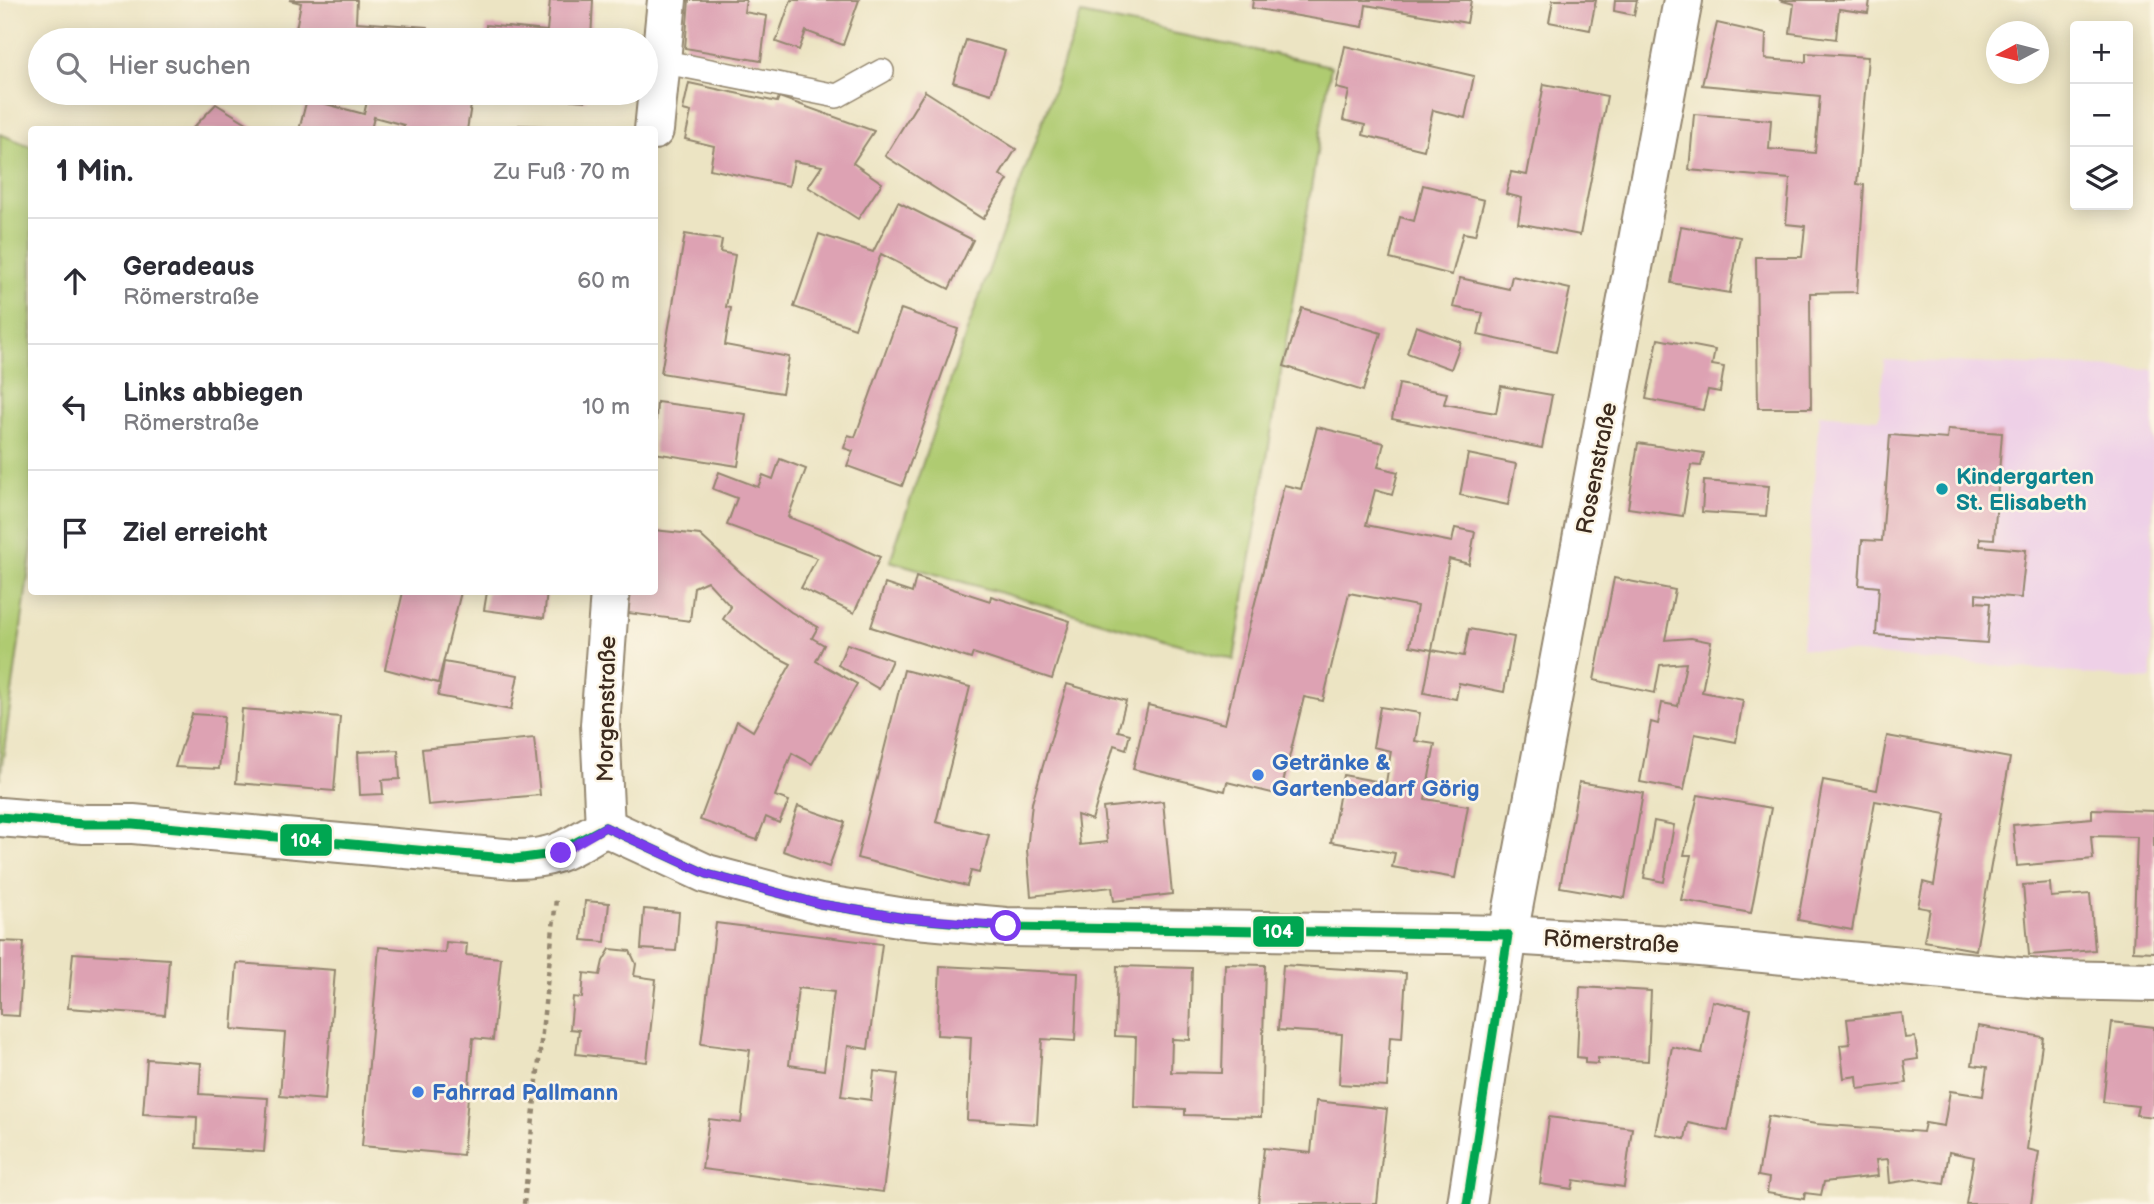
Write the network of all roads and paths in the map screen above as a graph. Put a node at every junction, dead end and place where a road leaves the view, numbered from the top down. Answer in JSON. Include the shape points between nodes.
{"nodes":[{"id":1,"x":667,"y":0,"type":"edge"},
{"id":2,"x":1683,"y":0,"type":"edge"},
{"id":3,"x":660,"y":61,"type":"junction"},
{"id":4,"x":882,"y":71,"type":"dead end"},
{"id":5,"x":658,"y":84,"type":"edge"},
{"id":6,"x":656,"y":105,"type":"edge"},
{"id":7,"x":654,"y":126,"type":"edge"},
{"id":8,"x":610,"y":595,"type":"edge"},
{"id":9,"x":0,"y":817,"type":"edge"},
{"id":10,"x":605,"y":827,"type":"junction"},
{"id":11,"x":561,"y":853,"type":"junction"},
{"id":12,"x":1508,"y":935,"type":"junction"},
{"id":13,"x":2154,"y":982,"type":"edge"},
{"id":14,"x":524,"y":1204,"type":"edge"},
{"id":15,"x":1467,"y":1204,"type":"edge"}],
"edges":[{"from":1,"to":3,"type":"street"},
{"from":2,"to":12,"type":"street","name":"Rosenstraße"},
{"from":3,"to":4,"type":"lane","via":[[837,96]]},
{"from":3,"to":5,"type":"street"},
{"from":6,"to":7,"type":"street"},
{"from":8,"to":10,"type":"street","name":"Morgenstraße","via":[[600,725]]},
{"from":9,"to":11,"type":"street","via":[[133,824],[515,859]]},
{"from":10,"to":11,"type":"street"},
{"from":10,"to":12,"type":"street","name":"Römerstraße","via":[[707,874],[820,904],[905,918],[1006,926]]},
{"from":11,"to":14,"type":"path"},
{"from":12,"to":13,"type":"street","name":"Römerstraße","via":[[1689,946],[2051,980]]},
{"from":12,"to":15,"type":"street","name":"Rosenstraße"}]}
